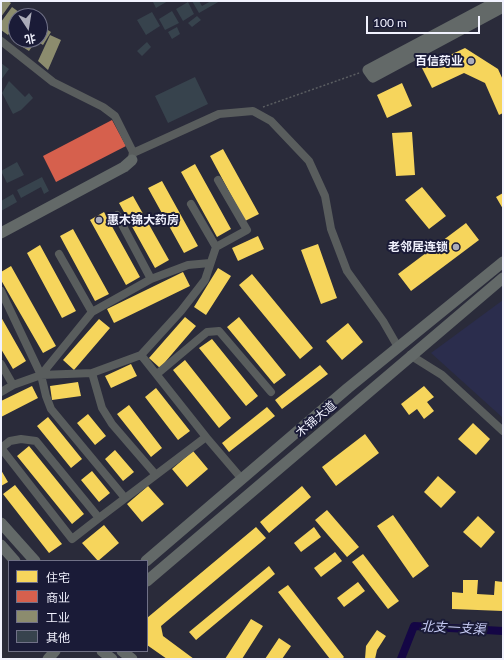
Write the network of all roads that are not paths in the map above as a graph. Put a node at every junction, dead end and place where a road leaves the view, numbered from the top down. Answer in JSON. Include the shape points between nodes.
{"nodes":[{"id":1,"x":498,"y":1,"type":"edge"},
{"id":2,"x":503,"y":7,"type":"edge"},
{"id":3,"x":1,"y":41,"type":"edge"},
{"id":4,"x":133,"y":156,"type":"junction"},
{"id":5,"x":218,"y":180,"type":"dead end"},
{"id":6,"x":191,"y":204,"type":"dead end"},
{"id":7,"x":117,"y":215,"type":"dead end"},
{"id":8,"x":1,"y":233,"type":"edge"},
{"id":9,"x":216,"y":246,"type":"junction"},
{"id":10,"x":60,"y":254,"type":"dead end"},
{"id":11,"x":503,"y":262,"type":"edge"},
{"id":12,"x":210,"y":263,"type":"junction"},
{"id":13,"x":503,"y":278,"type":"edge"},
{"id":14,"x":151,"y":279,"type":"junction"},
{"id":15,"x":1,"y":291,"type":"edge"},
{"id":16,"x":92,"y":312,"type":"junction"},
{"id":17,"x":398,"y":347,"type":"junction"},
{"id":18,"x":141,"y":355,"type":"junction"},
{"id":19,"x":410,"y":355,"type":"junction"},
{"id":20,"x":1,"y":364,"type":"edge"},
{"id":21,"x":92,"y":373,"type":"junction"},
{"id":22,"x":157,"y":374,"type":"junction"},
{"id":23,"x":41,"y":375,"type":"junction"},
{"id":24,"x":13,"y":385,"type":"junction"},
{"id":25,"x":1,"y":392,"type":"edge"},
{"id":26,"x":271,"y":392,"type":"dead end"},
{"id":27,"x":503,"y":431,"type":"edge"},
{"id":28,"x":206,"y":437,"type":"junction"},
{"id":29,"x":1,"y":448,"type":"edge"},
{"id":30,"x":156,"y":475,"type":"junction"},
{"id":31,"x":241,"y":478,"type":"junction"},
{"id":32,"x":125,"y":498,"type":"junction"},
{"id":33,"x":98,"y":518,"type":"junction"},
{"id":34,"x":1,"y":523,"type":"edge"},
{"id":35,"x":1,"y":545,"type":"edge"},
{"id":36,"x":14,"y":560,"type":"edge"},
{"id":37,"x":34,"y":560,"type":"edge"},
{"id":38,"x":147,"y":560,"type":"edge"},
{"id":39,"x":148,"y":579,"type":"edge"},
{"id":40,"x":103,"y":652,"type":"edge"},
{"id":41,"x":123,"y":652,"type":"edge"},
{"id":42,"x":112,"y":659,"type":"edge"},
{"id":43,"x":132,"y":659,"type":"edge"}],
"edges":[{"from":1,"to":2,"type":"street","via":[[368,70],[373,77]]},
{"from":3,"to":4,"type":"street","via":[[53,82],[103,106],[115,116]]},
{"from":4,"to":8,"type":"street","via":[[124,167]]},
{"from":4,"to":17,"type":"street","via":[[219,114],[253,111],[271,122],[309,161],[325,196],[331,229],[347,271],[383,321]]},
{"from":5,"to":9,"type":"street","via":[[247,230]]},
{"from":6,"to":9,"type":"street"},
{"from":7,"to":14,"type":"street"},
{"from":9,"to":12,"type":"street"},
{"from":10,"to":16,"type":"street"},
{"from":11,"to":17,"type":"street","name":"木锦大道"},
{"from":12,"to":14,"type":"street","via":[[188,265]]},
{"from":12,"to":18,"type":"street","via":[[205,280]]},
{"from":13,"to":19,"type":"street","name":"木锦大道"},
{"from":14,"to":16,"type":"street"},
{"from":15,"to":23,"type":"street"},
{"from":16,"to":23,"type":"street"},
{"from":17,"to":31,"type":"street","name":"木锦大道"},
{"from":18,"to":21,"type":"street"},
{"from":18,"to":22,"type":"street"},
{"from":19,"to":27,"type":"street","via":[[442,375]]},
{"from":19,"to":39,"type":"street","name":"木锦大道"},
{"from":20,"to":24,"type":"street"},
{"from":21,"to":23,"type":"street"},
{"from":21,"to":30,"type":"street","via":[[102,408],[112,424]]},
{"from":22,"to":26,"type":"street","via":[[207,332],[219,331]]},
{"from":22,"to":28,"type":"street"},
{"from":23,"to":24,"type":"street"},
{"from":23,"to":32,"type":"street","via":[[51,409]]},
{"from":24,"to":25,"type":"street"},
{"from":28,"to":30,"type":"street"},
{"from":28,"to":31,"type":"street"},
{"from":29,"to":33,"type":"street","via":[[10,441],[36,441]]},
{"from":29,"to":33,"type":"street","via":[[72,539]]},
{"from":30,"to":32,"type":"street"},
{"from":31,"to":38,"type":"street","name":"木锦大道"},
{"from":32,"to":33,"type":"street"},
{"from":34,"to":37,"type":"street"},
{"from":35,"to":36,"type":"street"},
{"from":40,"to":42,"type":"street"},
{"from":41,"to":43,"type":"street"}]}
